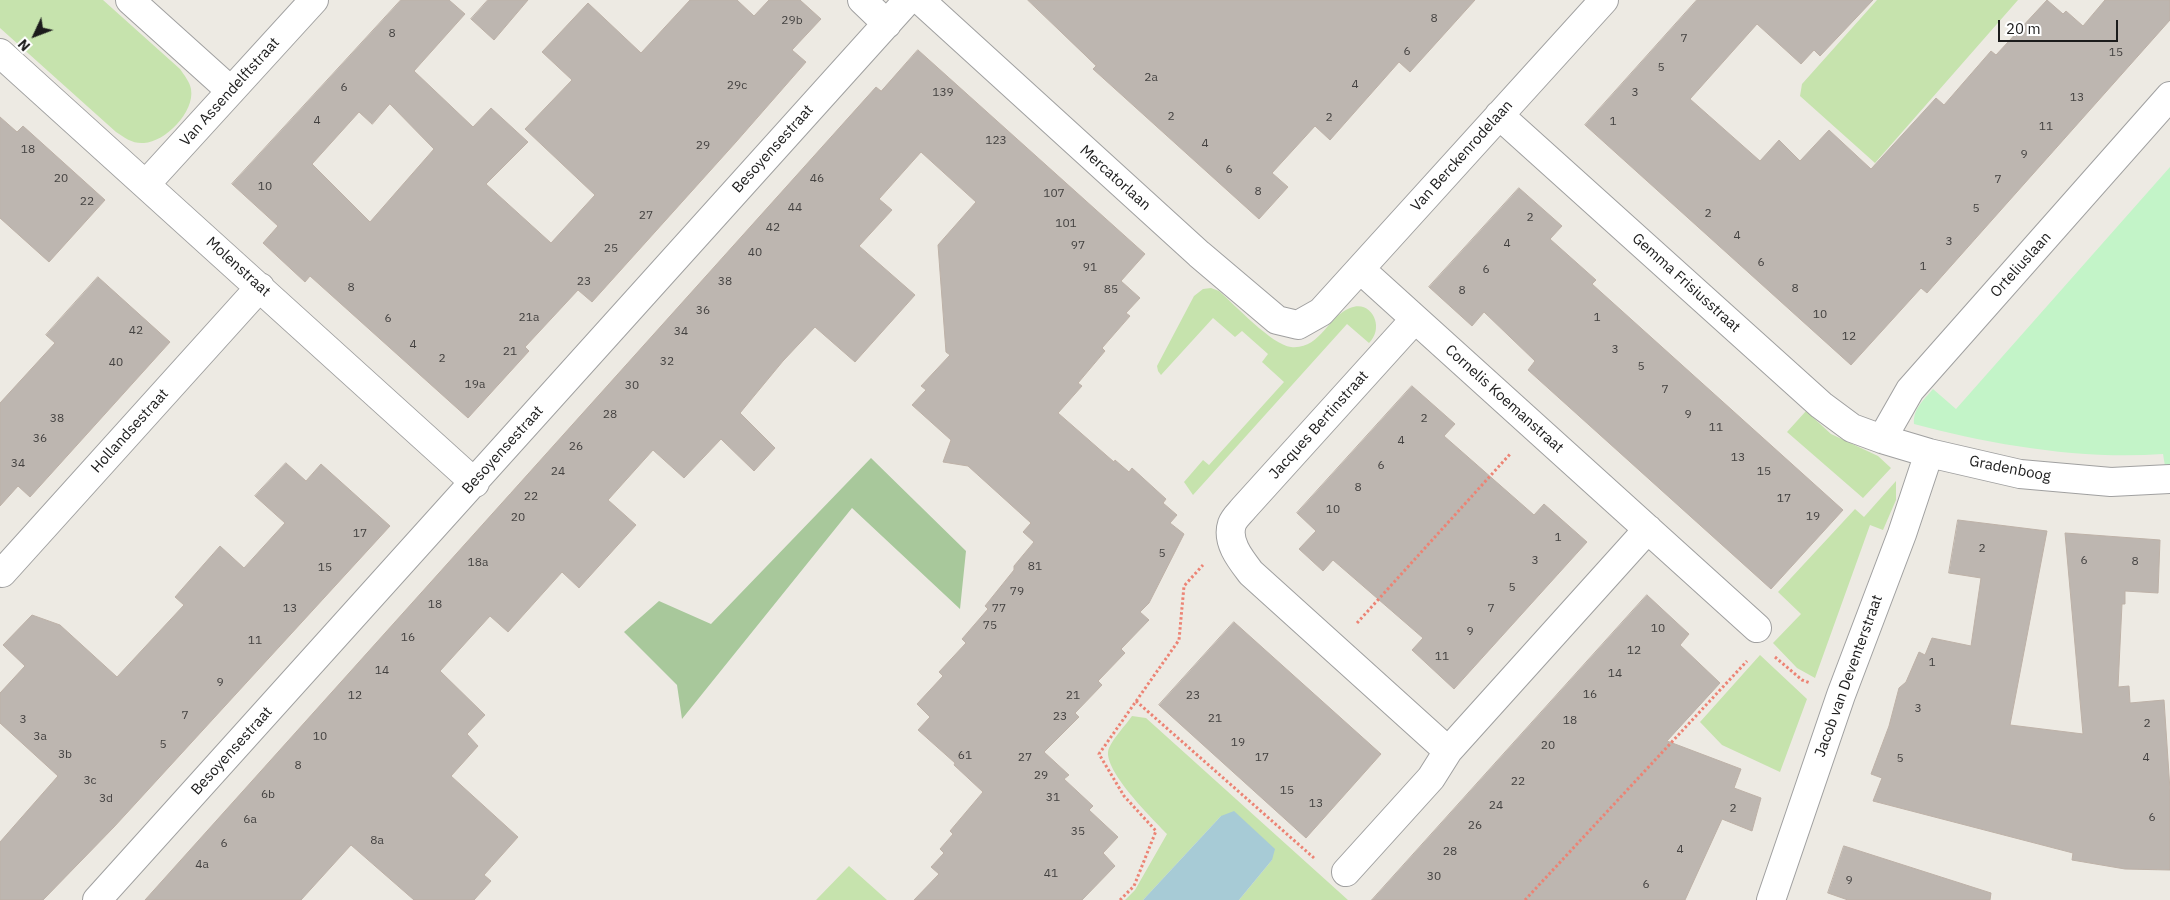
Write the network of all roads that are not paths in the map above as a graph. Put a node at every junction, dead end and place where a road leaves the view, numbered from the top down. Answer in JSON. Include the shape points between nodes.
{"nodes":[{"id":1,"x":130,"y":0,"type":"edge"},
{"id":2,"x":314,"y":0,"type":"edge"},
{"id":3,"x":862,"y":0,"type":"edge"},
{"id":4,"x":908,"y":0,"type":"edge"},
{"id":5,"x":920,"y":0,"type":"edge"},
{"id":6,"x":1604,"y":0,"type":"edge"},
{"id":7,"x":887,"y":24,"type":"junction"},
{"id":8,"x":0,"y":53,"type":"edge"},
{"id":9,"x":231,"y":91,"type":"junction"},
{"id":10,"x":2170,"y":96,"type":"edge"},
{"id":11,"x":1499,"y":115,"type":"junction"},
{"id":12,"x":146,"y":184,"type":"junction"},
{"id":13,"x":1360,"y":269,"type":"junction"},
{"id":14,"x":260,"y":287,"type":"junction"},
{"id":15,"x":1322,"y":312,"type":"joint"},
{"id":16,"x":1415,"y":319,"type":"junction"},
{"id":17,"x":1882,"y":439,"type":"junction"},
{"id":18,"x":1929,"y":453,"type":"junction"},
{"id":19,"x":2170,"y":479,"type":"edge"},
{"id":20,"x":474,"y":483,"type":"junction"},
{"id":21,"x":1648,"y":529,"type":"junction"},
{"id":22,"x":0,"y":571,"type":"edge"},
{"id":23,"x":1757,"y":628,"type":"dead end"},
{"id":24,"x":1448,"y":752,"type":"junction"},
{"id":25,"x":1346,"y":872,"type":"dead end"},
{"id":26,"x":97,"y":900,"type":"edge"},
{"id":27,"x":1772,"y":900,"type":"edge"}],
"edges":[{"from":1,"to":9,"type":"street"},
{"from":2,"to":9,"type":"street","name":"Van Assendelftstraat"},
{"from":3,"to":7,"type":"street"},
{"from":4,"to":7,"type":"street","name":"Besoyensestraat"},
{"from":5,"to":15,"type":"street","name":"Mercatorlaan","via":[[1199,254],[1277,320],[1298,325]]},
{"from":6,"to":11,"type":"street","name":"Van Berckenrodelaan"},
{"from":7,"to":20,"type":"street","name":"Besoyensestraat"},
{"from":8,"to":12,"type":"street","name":"Molenstraat"},
{"from":9,"to":12,"type":"street","name":"Van Assendelftstraat"},
{"from":10,"to":17,"type":"street","name":"Orteliuslaan","via":[[1910,390]]},
{"from":11,"to":13,"type":"street","name":"Van Berckenrodelaan"},
{"from":11,"to":17,"type":"street","name":"Gemma Frisiusstraat","via":[[1821,405],[1852,428]]},
{"from":12,"to":14,"type":"street","name":"Molenstraat"},
{"from":13,"to":15,"type":"street","name":"Van Berckenrodelaan"},
{"from":13,"to":16,"type":"street","name":"Cornelis Koemanstraat"},
{"from":14,"to":20,"type":"street","name":"Molenstraat"},
{"from":14,"to":22,"type":"street","name":"Hollandsestraat","via":[[2,573]]},
{"from":16,"to":21,"type":"street","name":"Cornelis Koemanstraat"},
{"from":16,"to":24,"type":"street","name":"Jacques Bertinstraat","via":[[1244,508],[1232,523],[1231,536],[1238,556],[1251,573]]},
{"from":17,"to":18,"type":"street","name":"Gradenboog"},
{"from":18,"to":19,"type":"street","name":"Gradenboog","via":[[2020,474],[2054,478],[2111,482]]},
{"from":18,"to":27,"type":"street","name":"Jacob van Deventerstraat","via":[[1902,534],[1840,695]]},
{"from":20,"to":26,"type":"street","name":"Besoyensestraat"},
{"from":21,"to":23,"type":"street","name":"Cornelis Koemanstraat"},
{"from":21,"to":24,"type":"street"},
{"from":24,"to":25,"type":"street","via":[[1431,778]]}]}
